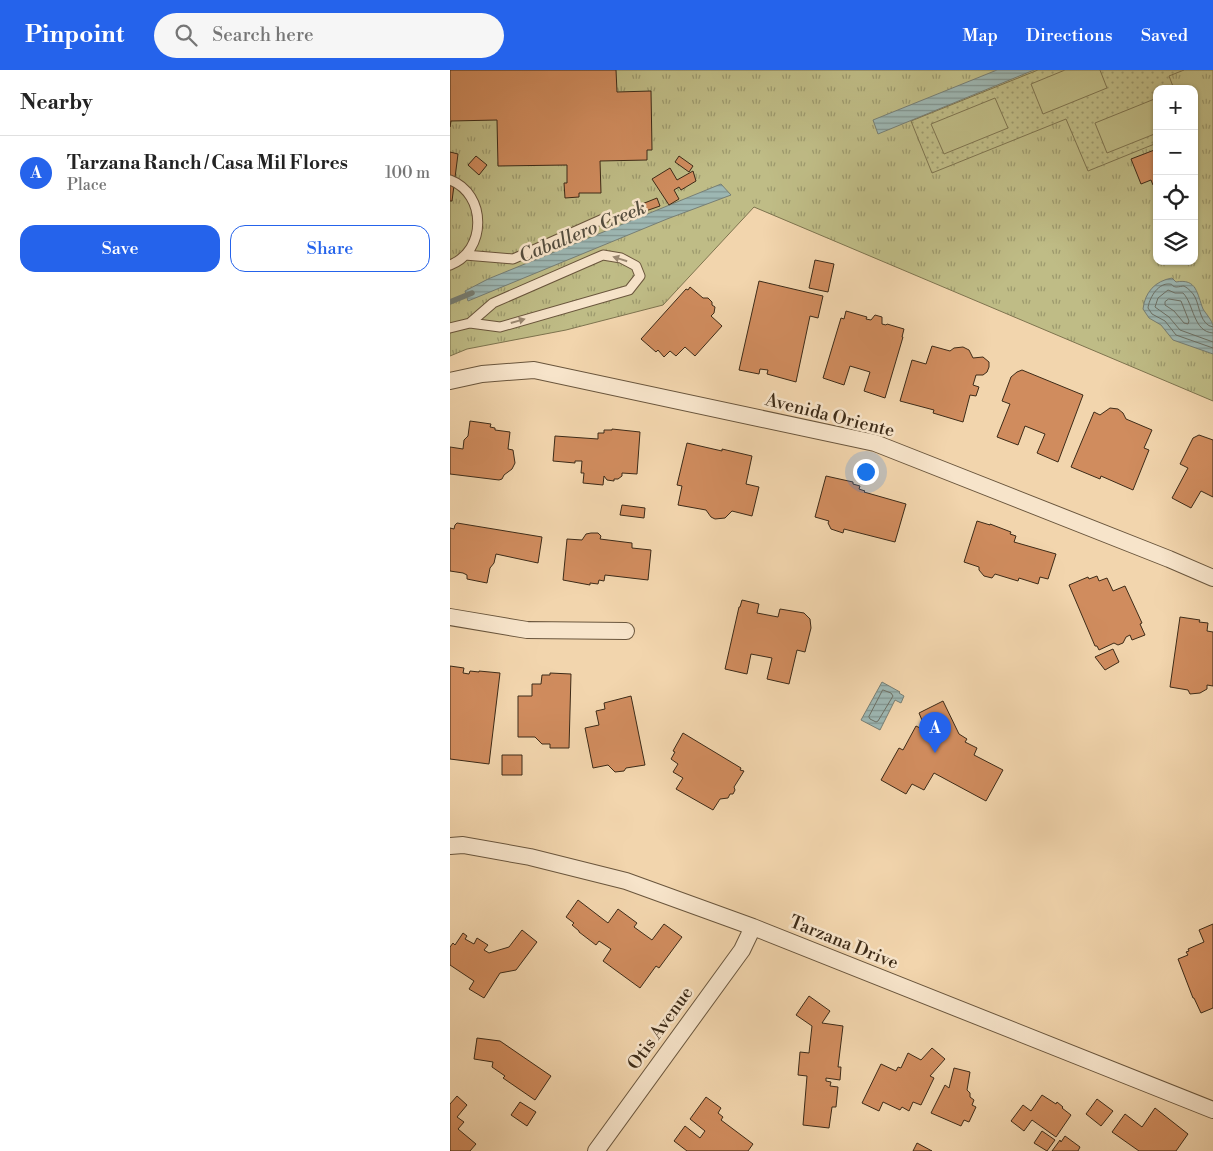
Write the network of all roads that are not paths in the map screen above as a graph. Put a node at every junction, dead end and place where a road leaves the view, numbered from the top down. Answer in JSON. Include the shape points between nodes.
{"nodes":[{"id":1,"x":450,"y":180,"type":"edge"},
{"id":2,"x":605,"y":218,"type":"dead end"},
{"id":3,"x":465,"y":255,"type":"junction"},
{"id":4,"x":450,"y":265,"type":"edge"},
{"id":5,"x":470,"y":323,"type":"junction"},
{"id":6,"x":450,"y":328,"type":"edge"},
{"id":7,"x":450,"y":381,"type":"edge"},
{"id":8,"x":1213,"y":578,"type":"edge"},
{"id":9,"x":450,"y":617,"type":"edge"},
{"id":10,"x":626,"y":631,"type":"dead end"},
{"id":11,"x":450,"y":846,"type":"edge"},
{"id":12,"x":753,"y":927,"type":"junction"},
{"id":13,"x":1213,"y":1110,"type":"edge"},
{"id":14,"x":596,"y":1151,"type":"edge"}],
"edges":[{"from":1,"to":3,"type":"lane","via":[[467,192],[478,216],[474,244]]},
{"from":2,"to":3,"type":"lane","via":[[513,259]]},
{"from":3,"to":4,"type":"lane"},
{"from":5,"to":5,"type":"lane","one_way":true,"via":[[500,326],[629,290],[640,276],[636,266],[621,258],[603,255],[493,303]]},
{"from":5,"to":6,"type":"lane"},
{"from":7,"to":8,"type":"street","name":"Avenida Oriente","via":[[482,374],[534,370],[875,443]]},
{"from":9,"to":10,"type":"street","via":[[527,630]]},
{"from":11,"to":12,"type":"street","name":"Tarzana Drive","via":[[463,845],[530,857],[626,881]]},
{"from":12,"to":13,"type":"street","name":"Tarzana Drive"},
{"from":12,"to":14,"type":"street","name":"Otis Avenue","via":[[742,950]]}]}
